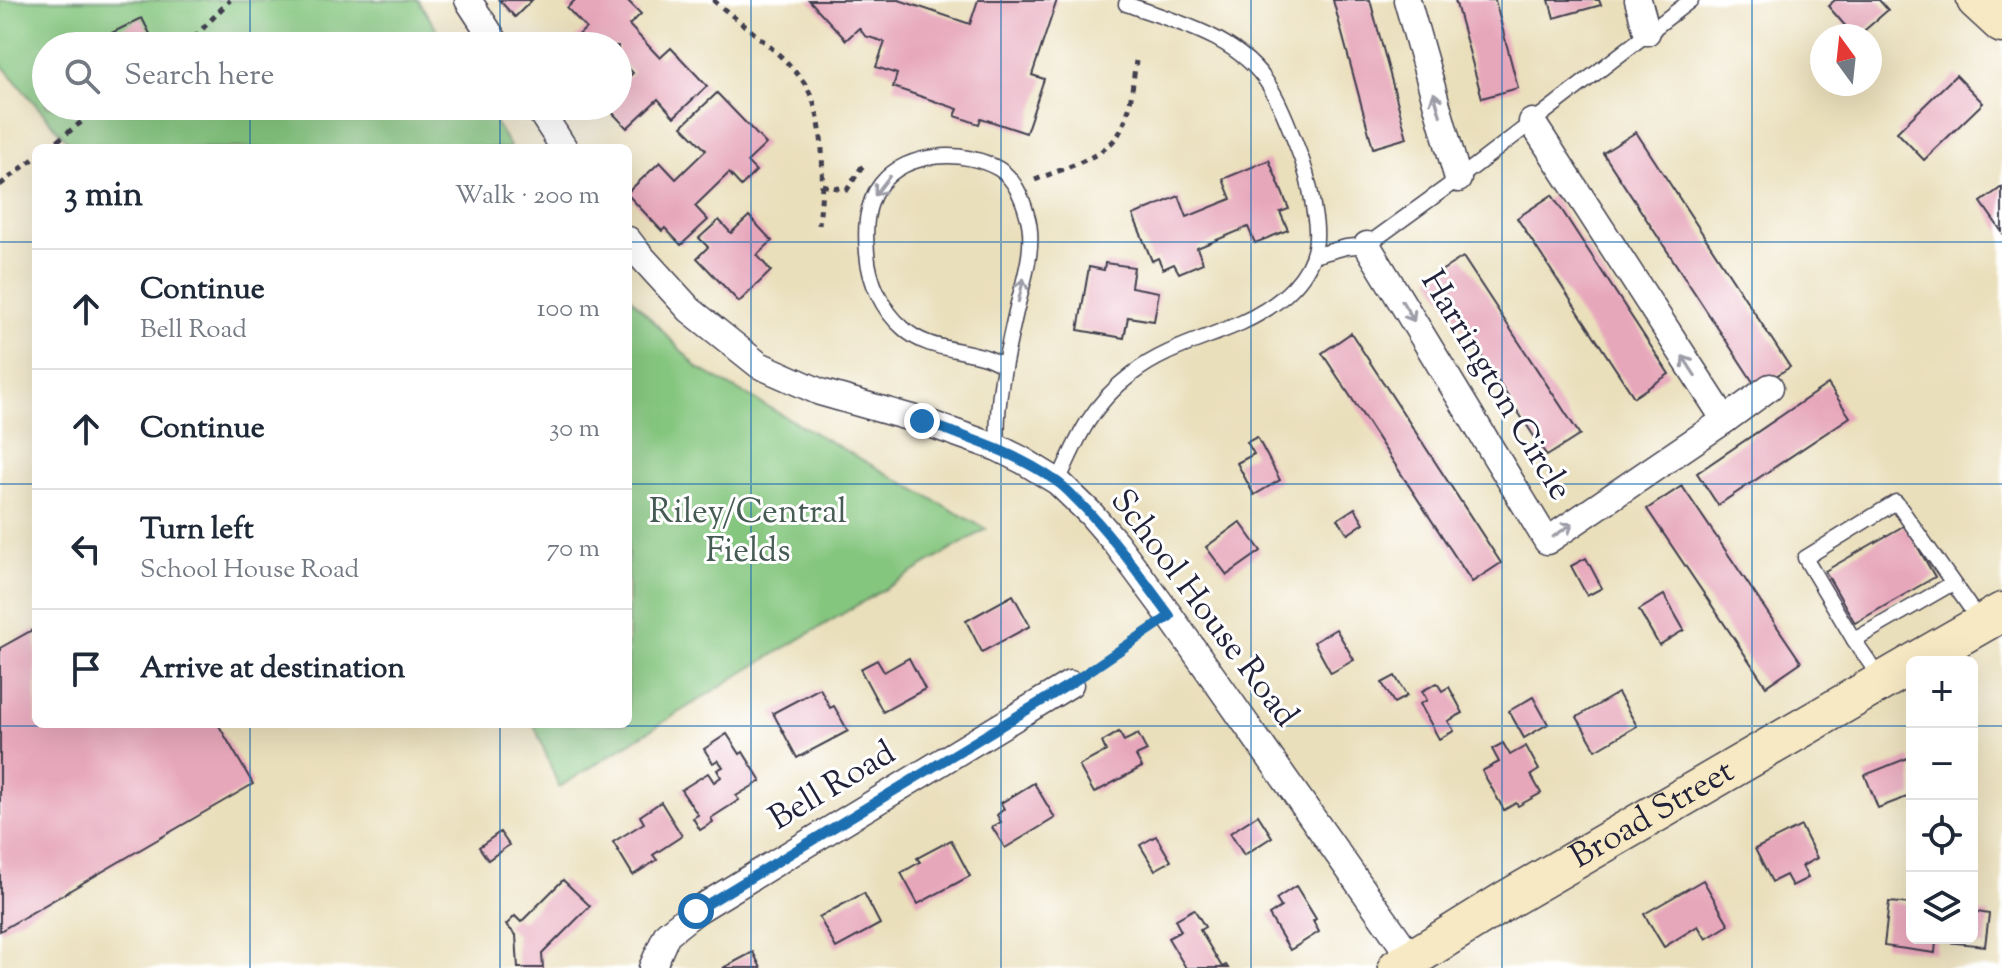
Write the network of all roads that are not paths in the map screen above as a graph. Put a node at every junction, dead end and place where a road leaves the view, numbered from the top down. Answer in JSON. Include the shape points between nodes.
{"nodes":[{"id":1,"x":468,"y":0,"type":"edge"},
{"id":2,"x":1407,"y":0,"type":"edge"},
{"id":3,"x":1638,"y":0,"type":"edge"},
{"id":4,"x":1691,"y":0,"type":"edge"},
{"id":5,"x":1976,"y":0,"type":"edge"},
{"id":6,"x":1126,"y":4,"type":"dead end"},
{"id":7,"x":2002,"y":24,"type":"edge"},
{"id":8,"x":489,"y":32,"type":"edge"},
{"id":9,"x":1647,"y":32,"type":"junction"},
{"id":10,"x":546,"y":120,"type":"edge"},
{"id":11,"x":1532,"y":122,"type":"junction"},
{"id":12,"x":561,"y":144,"type":"edge"},
{"id":13,"x":1458,"y":179,"type":"junction"},
{"id":14,"x":632,"y":245,"type":"edge"},
{"id":15,"x":1367,"y":245,"type":"junction"},
{"id":16,"x":1313,"y":256,"type":"junction"},
{"id":17,"x":1004,"y":366,"type":"junction"},
{"id":18,"x":1770,"y":387,"type":"dead end"},
{"id":19,"x":1725,"y":420,"type":"junction"},
{"id":20,"x":998,"y":448,"type":"junction"},
{"id":21,"x":1058,"y":482,"type":"junction"},
{"id":22,"x":1953,"y":583,"type":"junction"},
{"id":23,"x":1991,"y":618,"type":"edge"},
{"id":24,"x":1854,"y":640,"type":"junction"},
{"id":25,"x":1903,"y":669,"type":"edge"},
{"id":26,"x":1070,"y":684,"type":"road end"},
{"id":27,"x":1404,"y":964,"type":"edge"},
{"id":28,"x":652,"y":968,"type":"edge"}],
"edges":[{"from":1,"to":8,"type":"street"},
{"from":13,"to":2,"type":"street","one_way":true},
{"from":3,"to":9,"type":"street"},
{"from":4,"to":9,"type":"lane"},
{"from":5,"to":7,"type":"main road"},
{"from":6,"to":16,"type":"lane","via":[[1233,48],[1269,84],[1310,188],[1316,232]]},
{"from":9,"to":11,"type":"lane"},
{"from":10,"to":12,"type":"street"},
{"from":11,"to":13,"type":"lane"},
{"from":19,"to":11,"type":"street","one_way":true},
{"from":13,"to":15,"type":"lane"},
{"from":14,"to":20,"type":"street","name":"School House Road","via":[[690,310],[759,365],[820,392]]},
{"from":15,"to":16,"type":"lane"},
{"from":15,"to":19,"type":"street","name":"Harrington Circle","one_way":true,"via":[[1547,541]]},
{"from":16,"to":21,"type":"lane","via":[[1301,280],[1280,300],[1144,366],[1101,401]]},
{"from":17,"to":17,"type":"lane","one_way":true,"via":[[1031,237],[1018,191],[1002,170],[980,161],[923,158],[899,168],[881,183],[865,227],[867,263],[876,291],[904,331]]},
{"from":17,"to":20,"type":"lane"},
{"from":18,"to":19,"type":"street"},
{"from":20,"to":21,"type":"street","name":"School House Road"},
{"from":21,"to":27,"type":"street","name":"School House Road","via":[[1116,543],[1170,616]]},
{"from":22,"to":23,"type":"lane"},
{"from":22,"to":24,"type":"lane"},
{"from":22,"to":24,"type":"lane","via":[[1896,502],[1805,558]]},
{"from":23,"to":25,"type":"main road","name":"Broad Street"},
{"from":24,"to":25,"type":"lane"},
{"from":25,"to":27,"type":"main road","name":"Broad Street"},
{"from":26,"to":28,"type":"street","name":"Bell Road","via":[[696,911],[667,934]]}]}
